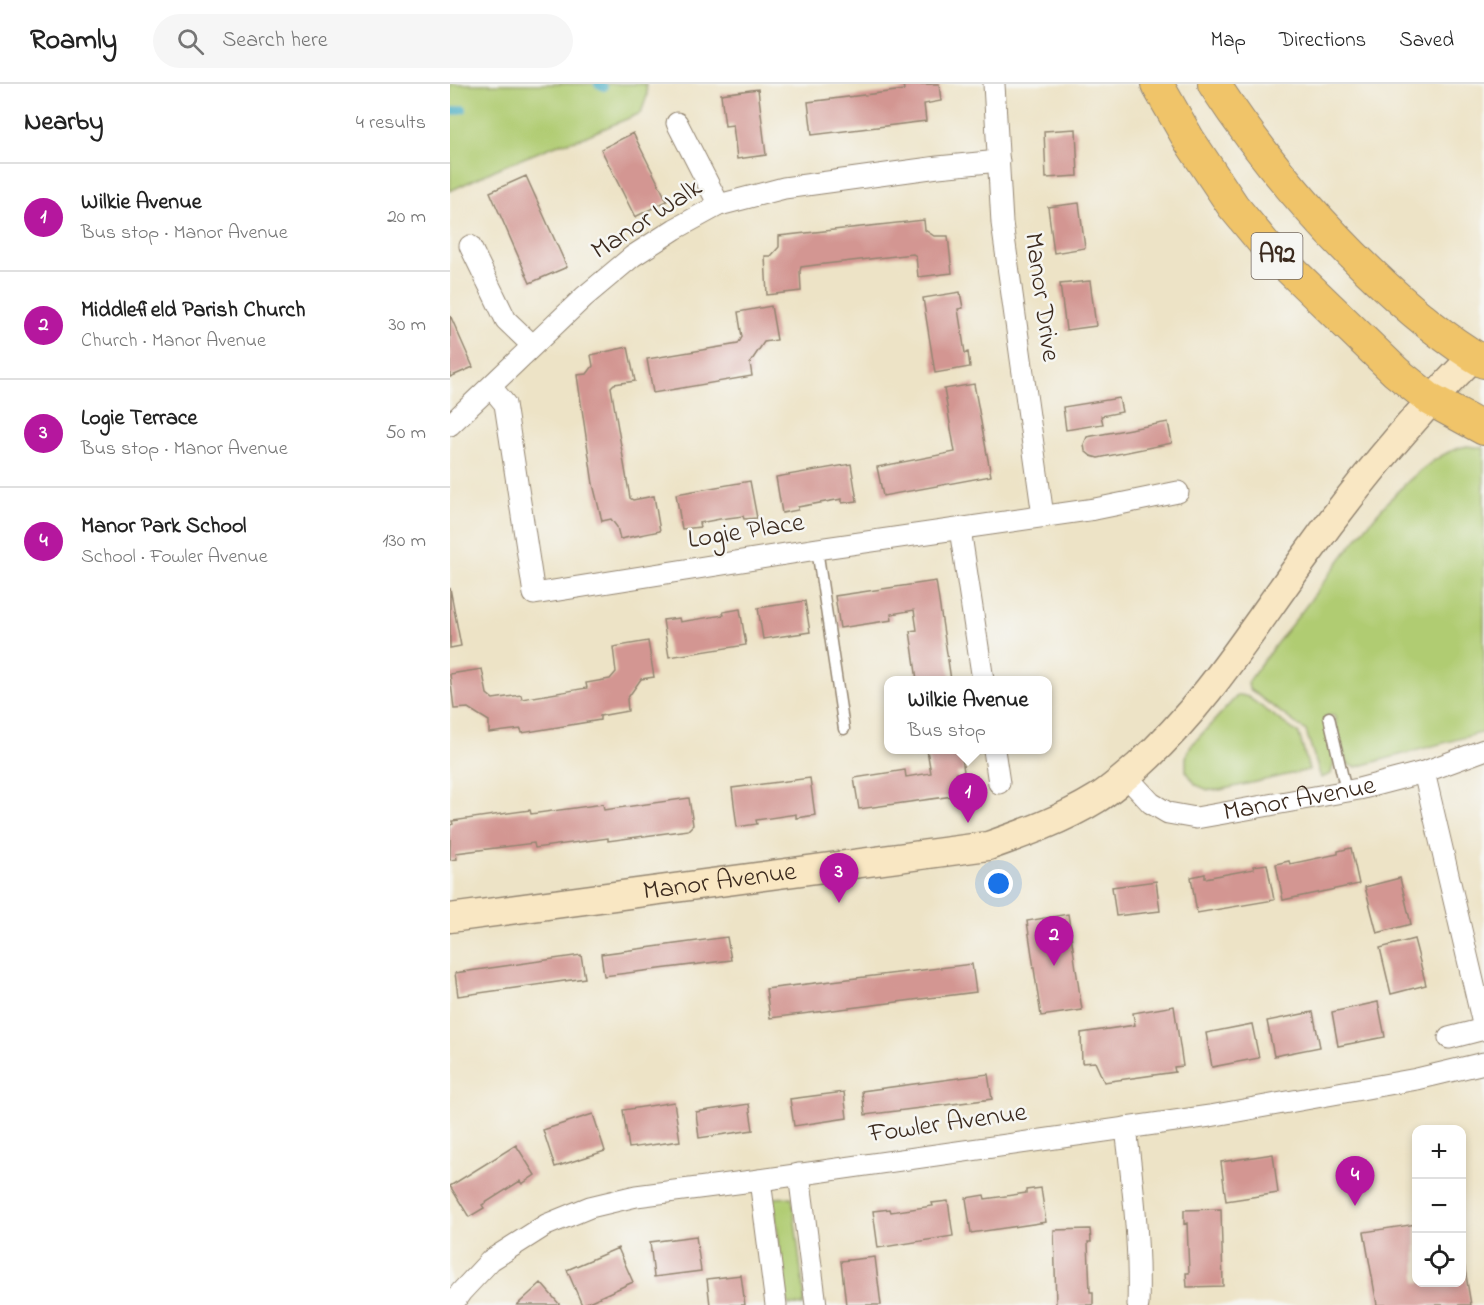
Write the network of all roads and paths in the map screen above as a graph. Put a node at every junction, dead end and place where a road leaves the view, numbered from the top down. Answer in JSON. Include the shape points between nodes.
{"nodes":[{"id":1,"x":994,"y":84,"type":"edge"},
{"id":2,"x":1157,"y":84,"type":"edge"},
{"id":3,"x":1214,"y":84,"type":"edge"},
{"id":4,"x":677,"y":123,"type":"dead end"},
{"id":5,"x":999,"y":161,"type":"junction"},
{"id":6,"x":719,"y":205,"type":"junction"},
{"id":7,"x":470,"y":246,"type":"dead end"},
{"id":8,"x":532,"y":345,"type":"junction"},
{"id":9,"x":1481,"y":354,"type":"edge"},
{"id":10,"x":491,"y":387,"type":"junction"},
{"id":11,"x":1431,"y":400,"type":"junction"},
{"id":12,"x":450,"y":425,"type":"edge"},
{"id":13,"x":1484,"y":429,"type":"edge"},
{"id":14,"x":1178,"y":492,"type":"dead end"},
{"id":15,"x":1043,"y":516,"type":"junction"},
{"id":16,"x":960,"y":529,"type":"junction"},
{"id":17,"x":817,"y":549,"type":"junction"},
{"id":18,"x":982,"y":676,"type":"edge"},
{"id":19,"x":1329,"y":717,"type":"dead end"},
{"id":20,"x":844,"y":729,"type":"dead end"},
{"id":21,"x":1484,"y":750,"type":"edge"},
{"id":22,"x":995,"y":754,"type":"edge"},
{"id":23,"x":1424,"y":772,"type":"junction"},
{"id":24,"x":1126,"y":776,"type":"junction"},
{"id":25,"x":999,"y":783,"type":"dead end"},
{"id":26,"x":1346,"y":791,"type":"junction"},
{"id":27,"x":450,"y":918,"type":"edge"},
{"id":28,"x":1484,"y":1028,"type":"edge"},
{"id":29,"x":1449,"y":1038,"type":"dead end"},
{"id":30,"x":1484,"y":1063,"type":"edge"},
{"id":31,"x":1126,"y":1128,"type":"junction"},
{"id":32,"x":799,"y":1174,"type":"junction"},
{"id":33,"x":760,"y":1180,"type":"junction"},
{"id":34,"x":452,"y":1305,"type":"edge"},
{"id":35,"x":776,"y":1305,"type":"edge"},
{"id":36,"x":816,"y":1305,"type":"edge"},
{"id":37,"x":1138,"y":1305,"type":"edge"}],
"edges":[{"from":1,"to":5,"type":"street","name":"Manor Drive"},
{"from":2,"to":11,"type":"main road","number":"A92","via":[[1201,159],[1267,247],[1365,344]]},
{"from":3,"to":9,"type":"main road","number":"A92","via":[[1246,133],[1328,231],[1383,286],[1427,322]]},
{"from":4,"to":6,"type":"street"},
{"from":5,"to":6,"type":"street","name":"Manor Walk","via":[[784,188]]},
{"from":5,"to":15,"type":"street","name":"Manor Drive","via":[[1008,272]]},
{"from":6,"to":8,"type":"street","name":"Manor Walk","via":[[633,256]]},
{"from":7,"to":8,"type":"street","via":[[506,320]]},
{"from":8,"to":10,"type":"street","name":"Manor Walk"},
{"from":9,"to":11,"type":"street","name":"Manor Avenue"},
{"from":10,"to":12,"type":"street","name":"Manor Walk"},
{"from":10,"to":17,"type":"street","name":"Logie Place","via":[[505,404],[534,594]]},
{"from":11,"to":13,"type":"main road","number":"A92"},
{"from":11,"to":24,"type":"street","name":"Manor Avenue","via":[[1305,557],[1193,710]]},
{"from":14,"to":15,"type":"street","name":"Logie Place"},
{"from":15,"to":16,"type":"street","name":"Logie Place"},
{"from":16,"to":17,"type":"street","name":"Logie Place"},
{"from":16,"to":18,"type":"street"},
{"from":17,"to":20,"type":"lane"},
{"from":19,"to":26,"type":"lane"},
{"from":21,"to":23,"type":"street","name":"Manor Avenue"},
{"from":22,"to":25,"type":"street"},
{"from":23,"to":26,"type":"street","name":"Manor Avenue"},
{"from":23,"to":28,"type":"street"},
{"from":24,"to":26,"type":"street","name":"Manor Avenue","via":[[1151,803],[1168,813],[1189,818]]},
{"from":24,"to":27,"type":"street","name":"Manor Avenue","via":[[1097,799],[1038,829],[988,846]]},
{"from":28,"to":29,"type":"street"},
{"from":30,"to":31,"type":"street","name":"Fowler Avenue","via":[[1394,1083]]},
{"from":31,"to":32,"type":"street","name":"Fowler Avenue"},
{"from":31,"to":37,"type":"street"},
{"from":32,"to":33,"type":"street","name":"Fowler Avenue"},
{"from":32,"to":36,"type":"street"},
{"from":33,"to":34,"type":"street","name":"Fowler Avenue","via":[[636,1196],[590,1207],[546,1225],[491,1260]]},
{"from":33,"to":35,"type":"street"}]}
